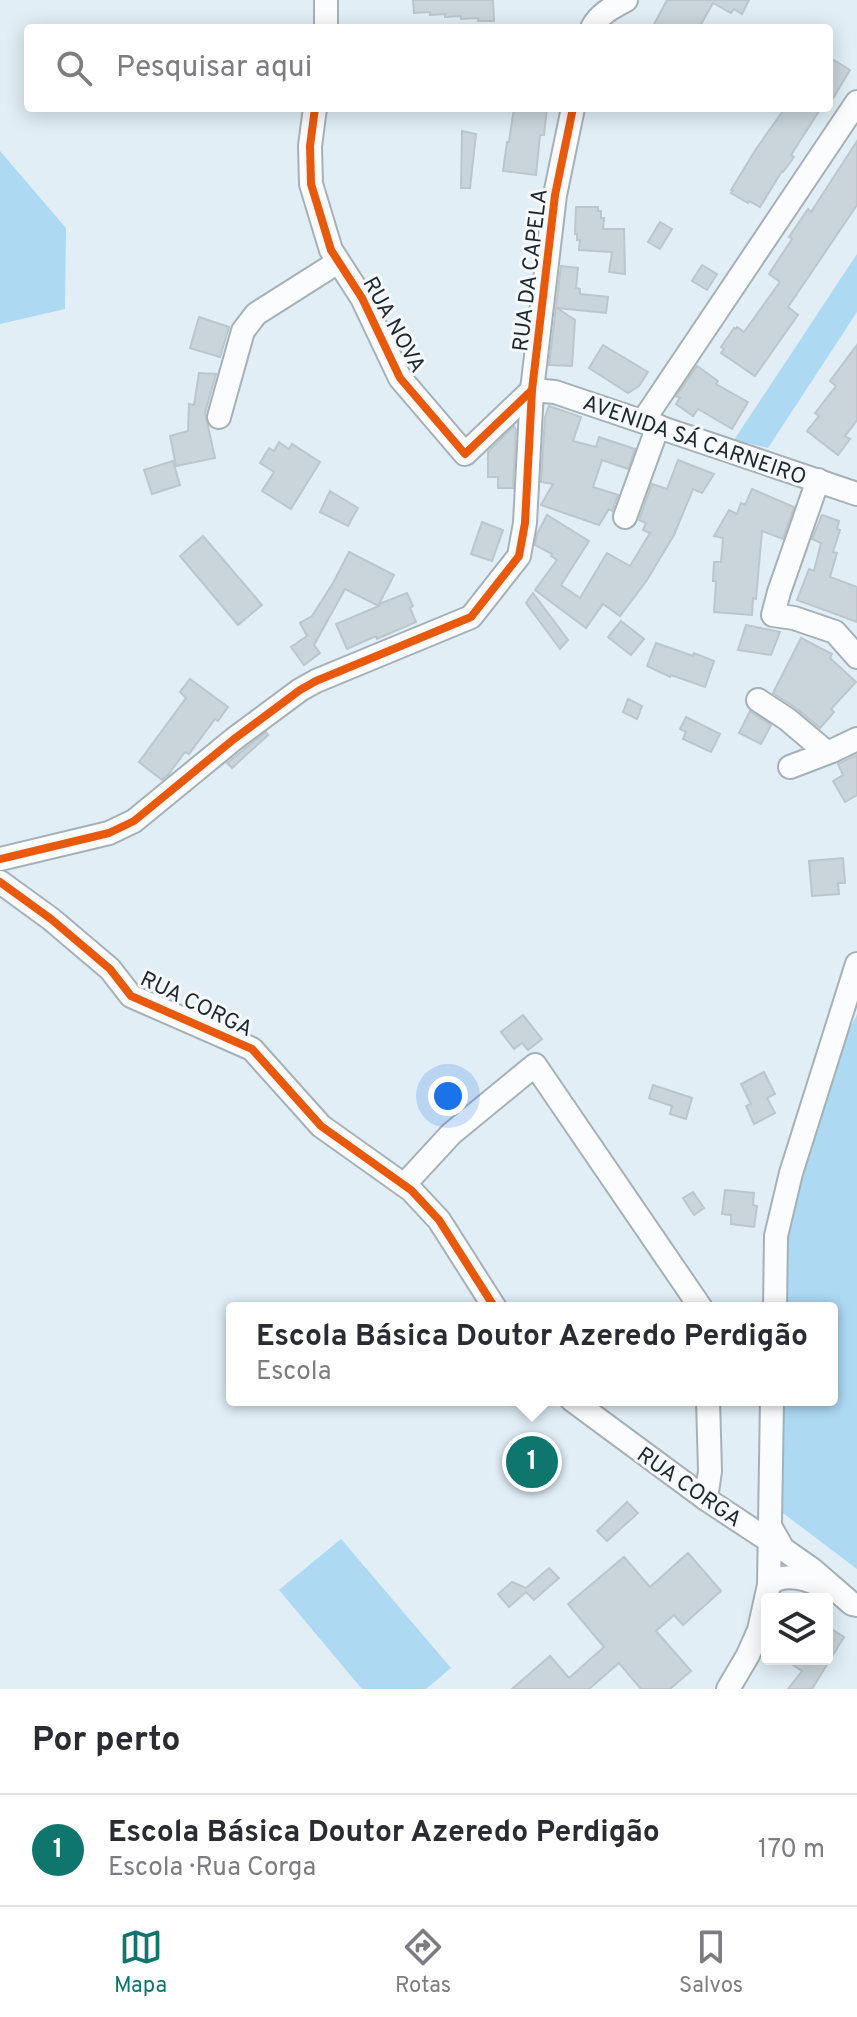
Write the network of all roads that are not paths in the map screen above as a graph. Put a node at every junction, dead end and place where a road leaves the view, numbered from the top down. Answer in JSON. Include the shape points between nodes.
{"nodes":[{"id":1,"x":326,"y":0,"type":"edge"},
{"id":2,"x":626,"y":0,"type":"edge"},
{"id":3,"x":326,"y":24,"type":"edge"},
{"id":4,"x":594,"y":24,"type":"edge"},
{"id":5,"x":857,"y":102,"type":"edge"},
{"id":6,"x":314,"y":112,"type":"edge"},
{"id":7,"x":572,"y":112,"type":"edge"},
{"id":8,"x":338,"y":262,"type":"junction"},
{"id":9,"x":532,"y":390,"type":"junction"},
{"id":10,"x":219,"y":417,"type":"dead end"},
{"id":11,"x":650,"y":424,"type":"junction"},
{"id":12,"x":818,"y":480,"type":"junction"},
{"id":13,"x":856,"y":491,"type":"edge"},
{"id":14,"x":625,"y":517,"type":"dead end"},
{"id":15,"x":857,"y":657,"type":"edge"},
{"id":16,"x":758,"y":700,"type":"dead end"},
{"id":17,"x":857,"y":739,"type":"edge"},
{"id":18,"x":832,"y":751,"type":"junction"},
{"id":19,"x":790,"y":767,"type":"dead end"},
{"id":20,"x":0,"y":859,"type":"edge"},
{"id":21,"x":0,"y":882,"type":"edge"},
{"id":22,"x":857,"y":964,"type":"edge"},
{"id":23,"x":404,"y":1185,"type":"junction"},
{"id":24,"x":491,"y":1302,"type":"edge"},
{"id":25,"x":697,"y":1302,"type":"edge"},
{"id":26,"x":775,"y":1302,"type":"edge"},
{"id":27,"x":580,"y":1406,"type":"edge"},
{"id":28,"x":708,"y":1406,"type":"edge"},
{"id":29,"x":772,"y":1406,"type":"edge"},
{"id":30,"x":706,"y":1499,"type":"junction"},
{"id":31,"x":770,"y":1534,"type":"junction"},
{"id":32,"x":769,"y":1585,"type":"junction"},
{"id":33,"x":768,"y":1593,"type":"edge"},
{"id":34,"x":854,"y":1605,"type":"edge"},
{"id":35,"x":833,"y":1606,"type":"edge"},
{"id":36,"x":761,"y":1632,"type":"edge"},
{"id":37,"x":728,"y":1689,"type":"edge"}],
"edges":[{"from":1,"to":3,"type":"street"},
{"from":2,"to":4,"type":"street"},
{"from":5,"to":11,"type":"street"},
{"from":6,"to":8,"type":"street","name":"RUA NOVA","via":[[311,184]]},
{"from":7,"to":9,"type":"street","name":"RUA DA CAPELA","via":[[555,195]]},
{"from":8,"to":9,"type":"street","name":"RUA NOVA","via":[[362,298],[400,378],[465,454]]},
{"from":8,"to":10,"type":"street","via":[[256,314],[243,331]]},
{"from":9,"to":11,"type":"street","name":"AVENIDA SÁ CARNEIRO","via":[[555,392]]},
{"from":9,"to":20,"type":"street","name":"RUA DA CAPELA","via":[[519,556],[471,617],[300,690],[134,821],[109,833]]},
{"from":11,"to":12,"type":"street","name":"AVENIDA SÁ CARNEIRO"},
{"from":11,"to":14,"type":"street"},
{"from":12,"to":13,"type":"street","name":"AVENIDA SÁ CARNEIRO"},
{"from":12,"to":15,"type":"street","via":[[773,615],[835,632]]},
{"from":16,"to":18,"type":"street"},
{"from":17,"to":18,"type":"street"},
{"from":18,"to":19,"type":"street"},
{"from":21,"to":23,"type":"street","name":"RUA CORGA","via":[[110,969],[131,996],[252,1049],[321,1126]]},
{"from":22,"to":26,"type":"street","via":[[791,1173],[776,1236]]},
{"from":23,"to":24,"type":"street","name":"RUA CORGA","via":[[439,1220]]},
{"from":23,"to":25,"type":"street","via":[[451,1134],[535,1065]]},
{"from":27,"to":30,"type":"street","name":"RUA CORGA"},
{"from":28,"to":30,"type":"street"},
{"from":29,"to":31,"type":"street"},
{"from":30,"to":31,"type":"street","name":"RUA CORGA"},
{"from":31,"to":32,"type":"street"},
{"from":31,"to":34,"type":"street","name":"RUA CORGA"},
{"from":32,"to":33,"type":"street"},
{"from":32,"to":34,"type":"street","via":[[780,1578],[813,1581]]},
{"from":34,"to":35,"type":"street"},
{"from":36,"to":37,"type":"street"}]}
